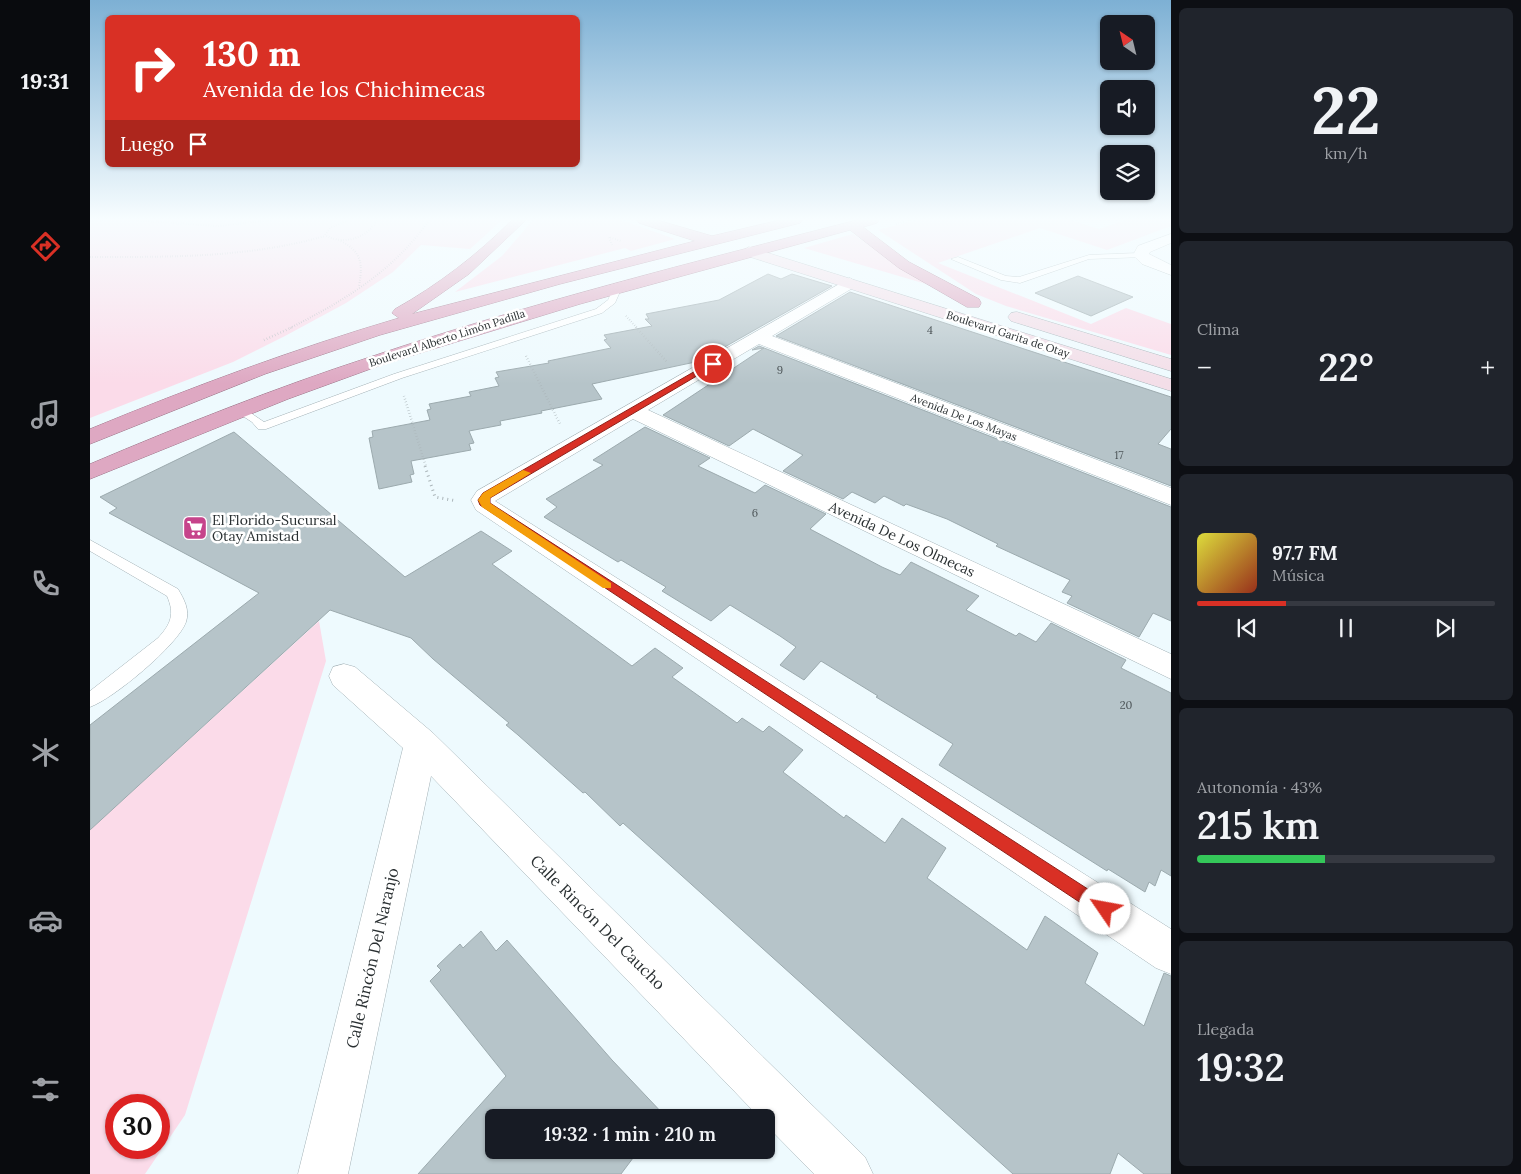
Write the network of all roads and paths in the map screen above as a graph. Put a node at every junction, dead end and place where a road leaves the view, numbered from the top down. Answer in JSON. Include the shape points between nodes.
{"nodes":[{"id":1,"x":360,"y":275,"type":"edge"},
{"id":2,"x":378,"y":275,"type":"edge"},
{"id":3,"x":456,"y":275,"type":"edge"},
{"id":4,"x":567,"y":275,"type":"edge"},
{"id":5,"x":676,"y":275,"type":"edge"},
{"id":6,"x":854,"y":275,"type":"edge"},
{"id":7,"x":857,"y":275,"type":"edge"},
{"id":8,"x":922,"y":275,"type":"edge"},
{"id":9,"x":996,"y":275,"type":"edge"},
{"id":10,"x":1033,"y":275,"type":"edge"},
{"id":11,"x":899,"y":281,"type":"dead end"},
{"id":12,"x":359,"y":287,"type":"junction"},
{"id":13,"x":615,"y":294,"type":"junction"},
{"id":14,"x":973,"y":303,"type":"junction"},
{"id":15,"x":516,"y":338,"type":"junction"},
{"id":16,"x":758,"y":338,"type":"junction"},
{"id":17,"x":256,"y":344,"type":"dead end"},
{"id":18,"x":316,"y":349,"type":"junction"},
{"id":19,"x":289,"y":359,"type":"junction"},
{"id":20,"x":1171,"y":364,"type":"edge"},
{"id":21,"x":398,"y":376,"type":"junction"},
{"id":22,"x":684,"y":381,"type":"junction"},
{"id":23,"x":1171,"y":386,"type":"edge"},
{"id":24,"x":238,"y":409,"type":"junction"},
{"id":25,"x":633,"y":411,"type":"junction"},
{"id":26,"x":90,"y":437,"type":"edge"},
{"id":27,"x":571,"y":446,"type":"junction"},
{"id":28,"x":90,"y":464,"type":"edge"},
{"id":29,"x":90,"y":472,"type":"edge"},
{"id":30,"x":1171,"y":497,"type":"edge"},
{"id":31,"x":488,"y":508,"type":"junction"},
{"id":32,"x":90,"y":545,"type":"edge"},
{"id":33,"x":1171,"y":667,"type":"edge"},
{"id":34,"x":344,"y":676,"type":"dead end"},
{"id":35,"x":90,"y":700,"type":"edge"},
{"id":36,"x":421,"y":743,"type":"junction"},
{"id":37,"x":1171,"y":952,"type":"edge"},
{"id":38,"x":323,"y":1174,"type":"edge"},
{"id":39,"x":848,"y":1174,"type":"edge"}],
"edges":[{"from":1,"to":12,"type":"path"},
{"from":2,"to":12,"type":"path"},
{"from":3,"to":18,"type":"highway","via":[[417,305]]},
{"from":4,"to":18,"type":"highway","name":"Boulevard Alberto Limón Padilla"},
{"from":5,"to":13,"type":"highway","name":"Boulevard Alberto Limón Padilla"},
{"from":6,"to":16,"type":"street"},
{"from":7,"to":23,"type":"main road","name":"Boulevard Garita de Otay"},
{"from":8,"to":14,"type":"highway"},
{"from":9,"to":10,"type":"lane","via":[[1020,280]]},
{"from":11,"to":14,"type":"main road","name":"Boulevard Garita de Otay"},
{"from":12,"to":17,"type":"path","via":[[324,310]]},
{"from":13,"to":15,"type":"lane","via":[[599,311]]},
{"from":13,"to":22,"type":"path"},
{"from":13,"to":24,"type":"highway","name":"Boulevard Alberto Limón Padilla","via":[[435,341]]},
{"from":14,"to":20,"type":"main road","name":"Boulevard Garita de Otay"},
{"from":15,"to":21,"type":"lane"},
{"from":15,"to":27,"type":"path"},
{"from":16,"to":22,"type":"street"},
{"from":16,"to":30,"type":"street","name":"Avenida De Los Mayas"},
{"from":18,"to":19,"type":"highway","name":"Boulevard Alberto Limón Padilla"},
{"from":19,"to":26,"type":"highway","name":"Boulevard Alberto Limón Padilla"},
{"from":19,"to":28,"type":"highway","via":[[232,400]]},
{"from":21,"to":24,"type":"lane","via":[[262,427]]},
{"from":21,"to":31,"type":"path","via":[[435,497]]},
{"from":22,"to":25,"type":"street"},
{"from":24,"to":29,"type":"highway","name":"Boulevard Alberto Limón Padilla"},
{"from":25,"to":27,"type":"street"},
{"from":25,"to":33,"type":"street","name":"Avenida De Los Olmecas"},
{"from":27,"to":31,"type":"street","via":[[486,496],[483,500]]},
{"from":31,"to":37,"type":"street"},
{"from":32,"to":35,"type":"lane","via":[[173,594],[180,606],[178,623],[170,638]]},
{"from":34,"to":36,"type":"street","name":"Calle Rincón Del Caucho"},
{"from":36,"to":38,"type":"street","name":"Calle Rincón Del Naranjo"},
{"from":36,"to":39,"type":"street","name":"Calle Rincón Del Caucho"}]}
